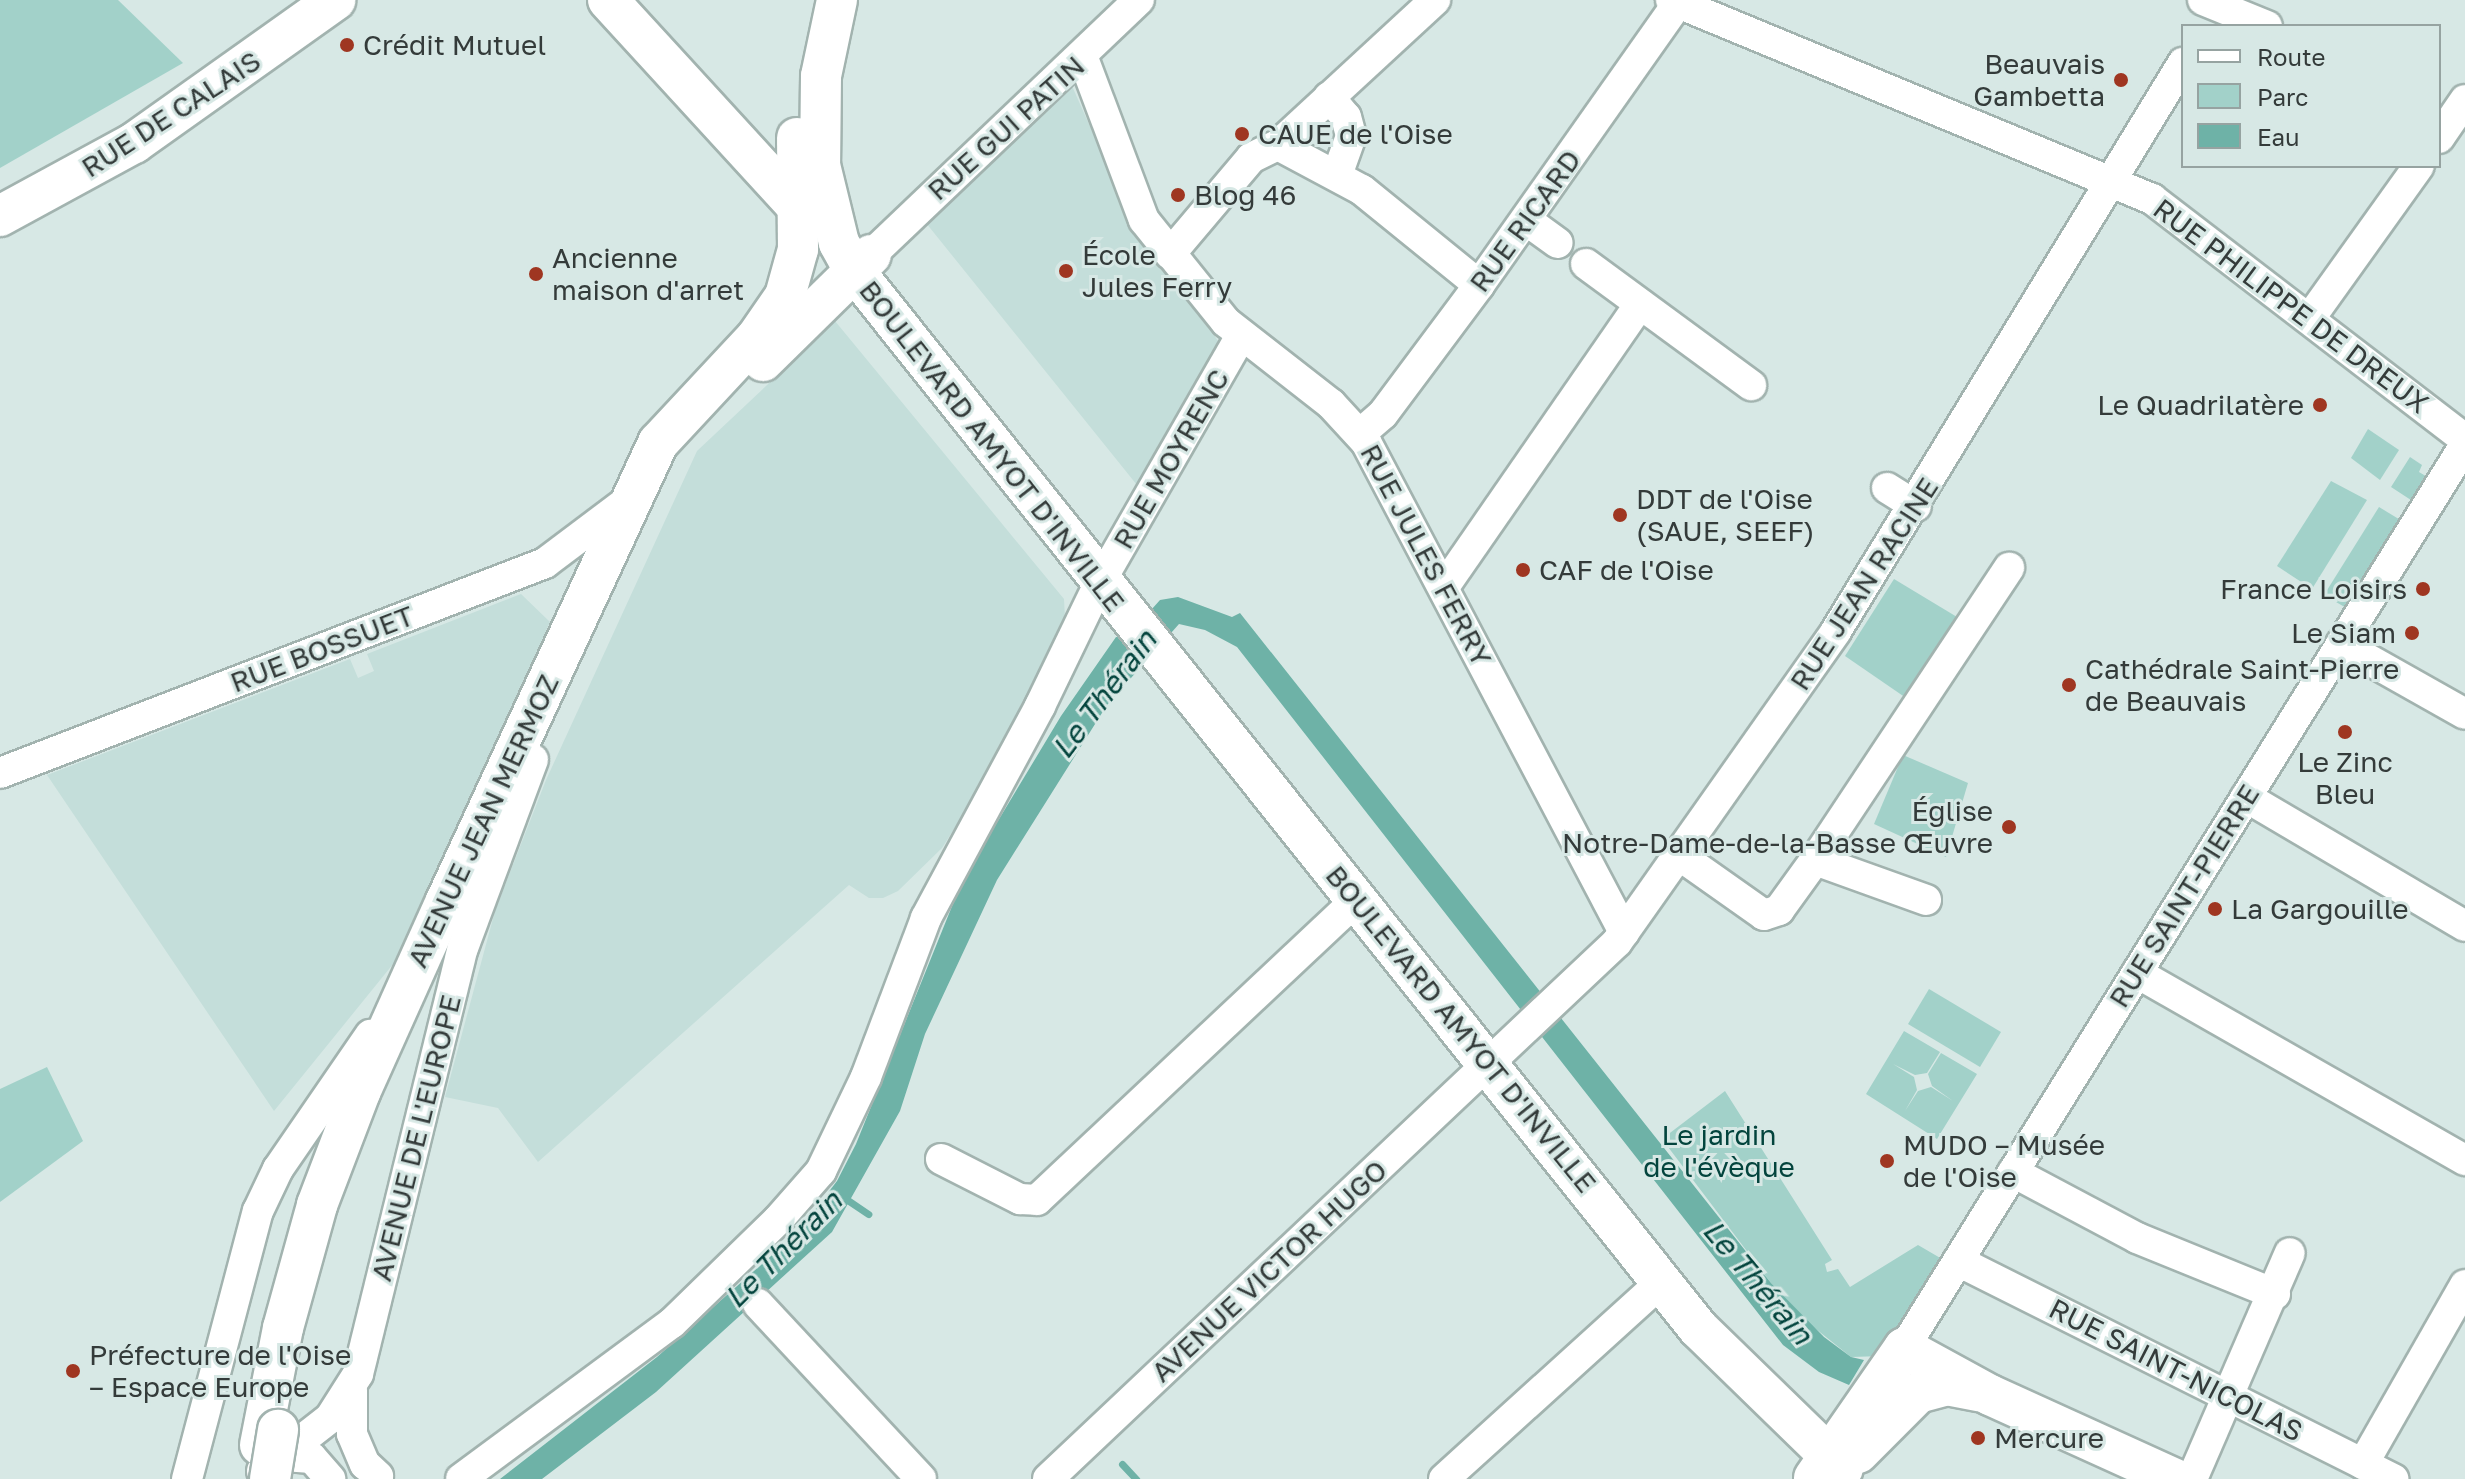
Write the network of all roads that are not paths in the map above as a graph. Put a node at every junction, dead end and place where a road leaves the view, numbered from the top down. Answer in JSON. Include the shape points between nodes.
{"nodes":[{"id":1,"x":301,"y":0,"type":"edge"},
{"id":2,"x":335,"y":0,"type":"edge"},
{"id":3,"x":608,"y":0,"type":"edge"},
{"id":4,"x":835,"y":0,"type":"edge"},
{"id":5,"x":856,"y":0,"type":"edge"},
{"id":6,"x":1139,"y":0,"type":"edge"},
{"id":7,"x":1435,"y":0,"type":"edge"},
{"id":8,"x":1676,"y":1,"type":"edge"},
{"id":9,"x":2208,"y":7,"type":"edge"},
{"id":10,"x":2261,"y":24,"type":"edge"},
{"id":11,"x":1083,"y":58,"type":"junction"},
{"id":12,"x":2181,"y":66,"type":"edge"},
{"id":13,"x":1329,"y":97,"type":"junction"},
{"id":14,"x":2455,"y":100,"type":"edge"},
{"id":15,"x":2441,"y":133,"type":"edge"},
{"id":16,"x":1278,"y":145,"type":"junction"},
{"id":17,"x":2418,"y":168,"type":"edge"},
{"id":18,"x":1337,"y":175,"type":"junction"},
{"id":19,"x":2111,"y":182,"type":"junction"},
{"id":20,"x":0,"y":193,"type":"edge"},
{"id":21,"x":798,"y":210,"type":"junction"},
{"id":22,"x":0,"y":216,"type":"edge"},
{"id":23,"x":1526,"y":220,"type":"junction"},
{"id":24,"x":835,"y":231,"type":"junction"},
{"id":25,"x":1558,"y":243,"type":"dead end"},
{"id":26,"x":1170,"y":254,"type":"junction"},
{"id":27,"x":863,"y":263,"type":"junction"},
{"id":28,"x":1586,"y":264,"type":"dead end"},
{"id":29,"x":1479,"y":285,"type":"junction"},
{"id":30,"x":1640,"y":304,"type":"junction"},
{"id":31,"x":2310,"y":318,"type":"junction"},
{"id":32,"x":1241,"y":336,"type":"junction"},
{"id":33,"x":1751,"y":385,"type":"dead end"},
{"id":34,"x":1360,"y":434,"type":"junction"},
{"id":35,"x":2465,"y":442,"type":"edge"},
{"id":36,"x":1887,"y":488,"type":"dead end"},
{"id":37,"x":630,"y":499,"type":"junction"},
{"id":38,"x":1916,"y":506,"type":"junction"},
{"id":39,"x":2009,"y":568,"type":"dead end"},
{"id":40,"x":1107,"y":570,"type":"junction"},
{"id":41,"x":1444,"y":587,"type":"junction"},
{"id":42,"x":2341,"y":644,"type":"junction"},
{"id":43,"x":2465,"y":714,"type":"edge"},
{"id":44,"x":533,"y":760,"type":"junction"},
{"id":45,"x":0,"y":773,"type":"edge"},
{"id":46,"x":2246,"y":797,"type":"junction"},
{"id":47,"x":1679,"y":855,"type":"junction"},
{"id":48,"x":1815,"y":860,"type":"junction"},
{"id":49,"x":1358,"y":899,"type":"junction"},
{"id":50,"x":1926,"y":900,"type":"dead end"},
{"id":51,"x":446,"y":901,"type":"junction"},
{"id":52,"x":2465,"y":926,"type":"edge"},
{"id":53,"x":1624,"y":932,"type":"junction"},
{"id":54,"x":2137,"y":973,"type":"junction"},
{"id":55,"x":1489,"y":1063,"type":"junction"},
{"id":56,"x":941,"y":1159,"type":"dead end"},
{"id":57,"x":2465,"y":1160,"type":"edge"},
{"id":58,"x":2013,"y":1172,"type":"junction"},
{"id":59,"x":2290,"y":1253,"type":"dead end"},
{"id":60,"x":1958,"y":1261,"type":"junction"},
{"id":61,"x":1662,"y":1281,"type":"junction"},
{"id":62,"x":2463,"y":1293,"type":"edge"},
{"id":63,"x":2275,"y":1294,"type":"junction"},
{"id":64,"x":758,"y":1304,"type":"dead end"},
{"id":65,"x":1698,"y":1328,"type":"junction"},
{"id":66,"x":1904,"y":1348,"type":"junction"},
{"id":67,"x":352,"y":1390,"type":"junction"},
{"id":68,"x":1990,"y":1395,"type":"junction"},
{"id":69,"x":2230,"y":1398,"type":"junction"},
{"id":70,"x":1780,"y":1410,"type":"junction"},
{"id":71,"x":1870,"y":1417,"type":"junction"},
{"id":72,"x":266,"y":1461,"type":"edge"},
{"id":73,"x":2363,"y":1464,"type":"junction"},
{"id":74,"x":194,"y":1474,"type":"edge"},
{"id":75,"x":1828,"y":1474,"type":"edge"},
{"id":76,"x":380,"y":1478,"type":"edge"},
{"id":77,"x":330,"y":1479,"type":"edge"},
{"id":78,"x":344,"y":1479,"type":"edge"},
{"id":79,"x":461,"y":1479,"type":"edge"},
{"id":80,"x":921,"y":1479,"type":"edge"},
{"id":81,"x":1048,"y":1479,"type":"edge"},
{"id":82,"x":1444,"y":1479,"type":"edge"},
{"id":83,"x":2175,"y":1479,"type":"edge"},
{"id":84,"x":2192,"y":1479,"type":"edge"},
{"id":85,"x":2393,"y":1479,"type":"edge"}],
"edges":[{"from":1,"to":20,"type":"main road","name":"RUE DE CALAIS","via":[[153,107]]},
{"from":2,"to":22,"type":"main road","name":"RUE DE CALAIS","via":[[134,143]]},
{"from":3,"to":21,"type":"main road"},
{"from":4,"to":21,"type":"main road","name":"AVENUE JEAN MERMOZ","via":[[800,92]]},
{"from":4,"to":24,"type":"main road","via":[[818,112],[820,165]]},
{"from":5,"to":27,"type":"main road","via":[[843,47],[842,122]]},
{"from":6,"to":11,"type":"street","name":"RUE GUI PATIN"},
{"from":7,"to":13,"type":"street"},
{"from":8,"to":19,"type":"street","name":"RUE PHILIPPE DE DREUX"},
{"from":8,"to":23,"type":"street","name":"RUE RICARD"},
{"from":9,"to":10,"type":"street"},
{"from":11,"to":26,"type":"street","name":"RUE JULES FERRY","via":[[1134,203]]},
{"from":11,"to":27,"type":"street","name":"RUE GUI PATIN"},
{"from":12,"to":19,"type":"street","name":"RUE JEAN RACINE"},
{"from":13,"to":16,"type":"street"},
{"from":13,"to":18,"type":"street","via":[[1346,117],[1351,136]]},
{"from":14,"to":15,"type":"street"},
{"from":16,"to":18,"type":"street"},
{"from":16,"to":26,"type":"street","via":[[1251,158]]},
{"from":17,"to":31,"type":"street"},
{"from":18,"to":29,"type":"street"},
{"from":19,"to":31,"type":"street","name":"RUE PHILIPPE DE DREUX","via":[[2172,211]]},
{"from":19,"to":38,"type":"street","name":"RUE JEAN RACINE"},
{"from":21,"to":24,"type":"main road"},
{"from":21,"to":37,"type":"main road","name":"AVENUE JEAN MERMOZ","via":[[797,261],[778,309],[671,423]]},
{"from":23,"to":25,"type":"street"},
{"from":23,"to":29,"type":"street","name":"RUE RICARD"},
{"from":24,"to":27,"type":"main road","via":[[858,241]]},
{"from":26,"to":32,"type":"street","name":"RUE JULES FERRY"},
{"from":27,"to":40,"type":"main road","name":"BOULEVARD AMYOT D'INVILLE"},
{"from":27,"to":44,"type":"main road","name":"AVENUE JEAN MERMOZ","via":[[680,445]]},
{"from":28,"to":30,"type":"street"},
{"from":29,"to":34,"type":"street","name":"RUE RICARD","via":[[1383,414]]},
{"from":30,"to":33,"type":"street"},
{"from":30,"to":41,"type":"street"},
{"from":31,"to":35,"type":"street","name":"RUE PHILIPPE DE DREUX"},
{"from":32,"to":34,"type":"street","name":"RUE JULES FERRY","via":[[1331,404]]},
{"from":32,"to":40,"type":"street","name":"RUE MOYRENC"},
{"from":34,"to":41,"type":"street","name":"RUE JULES FERRY"},
{"from":35,"to":42,"type":"street","name":"RUE SAINT-PIERRE"},
{"from":36,"to":38,"type":"street"},
{"from":37,"to":45,"type":"street","name":"RUE BOSSUET","via":[[545,563]]},
{"from":37,"to":51,"type":"main road","name":"AVENUE JEAN MERMOZ"},
{"from":38,"to":47,"type":"street","name":"RUE JEAN RACINE","via":[[1836,631]]},
{"from":39,"to":48,"type":"street"},
{"from":40,"to":49,"type":"main road","name":"BOULEVARD AMYOT D'INVILLE","via":[[1223,730]]},
{"from":40,"to":79,"type":"street","name":"RUE MOYRENC","via":[[926,918],[866,1077],[821,1171],[672,1323]]},
{"from":41,"to":53,"type":"street","name":"RUE JULES FERRY"},
{"from":42,"to":43,"type":"street"},
{"from":42,"to":46,"type":"street","name":"RUE SAINT-PIERRE"},
{"from":44,"to":67,"type":"street","name":"AVENUE DE L'EUROPE","via":[[463,948]]},
{"from":44,"to":72,"type":"main road","name":"AVENUE JEAN MERMOZ","via":[[467,890],[348,1163],[305,1302]]},
{"from":46,"to":52,"type":"street"},
{"from":46,"to":54,"type":"street","name":"RUE SAINT-PIERRE"},
{"from":47,"to":48,"type":"street","via":[[1768,916],[1779,910]]},
{"from":47,"to":53,"type":"street","name":"RUE JEAN RACINE"},
{"from":48,"to":50,"type":"street"},
{"from":49,"to":55,"type":"main road","name":"BOULEVARD AMYOT D'INVILLE"},
{"from":49,"to":56,"type":"street","via":[[1037,1200],[1020,1199]]},
{"from":51,"to":72,"type":"main road","name":"AVENUE JEAN MERMOZ","via":[[361,1090],[317,1205],[276,1355]]},
{"from":51,"to":74,"type":"street","name":"AVENUE DE L'EUROPE","via":[[365,1043],[264,1195],[233,1291]]},
{"from":53,"to":55,"type":"street","name":"RUE JEAN RACINE"},
{"from":54,"to":57,"type":"street"},
{"from":54,"to":58,"type":"street","name":"RUE SAINT-PIERRE"},
{"from":55,"to":61,"type":"main road","name":"BOULEVARD AMYOT D'INVILLE"},
{"from":55,"to":81,"type":"street","name":"AVENUE VICTOR HUGO"},
{"from":58,"to":60,"type":"street","name":"RUE SAINT-PIERRE"},
{"from":58,"to":63,"type":"street","via":[[2137,1238]]},
{"from":59,"to":63,"type":"street"},
{"from":60,"to":66,"type":"street","name":"RUE SAINT-PIERRE"},
{"from":60,"to":69,"type":"street","name":"RUE SAINT-NICOLAS"},
{"from":61,"to":65,"type":"main road","name":"BOULEVARD AMYOT D'INVILLE"},
{"from":61,"to":82,"type":"street"},
{"from":62,"to":73,"type":"street"},
{"from":63,"to":69,"type":"street"},
{"from":64,"to":80,"type":"street"},
{"from":65,"to":70,"type":"main road","name":"BOULEVARD AMYOT D'INVILLE"},
{"from":65,"to":75,"type":"main road","name":"BOULEVARD AMYOT D'INVILLE","via":[[1756,1419]]},
{"from":66,"to":68,"type":"main road"},
{"from":66,"to":71,"type":"main road","name":"RUE SAINT-PIERRE"},
{"from":67,"to":72,"type":"street","name":"AVENUE DE L'EUROPE","via":[[330,1418]]},
{"from":67,"to":76,"type":"street","via":[[352,1434],[365,1464]]},
{"from":68,"to":71,"type":"main road","via":[[1947,1385]]},
{"from":68,"to":83,"type":"main road"},
{"from":69,"to":73,"type":"street","name":"RUE SAINT-NICOLAS"},
{"from":69,"to":84,"type":"street"},
{"from":70,"to":71,"type":"main road","via":[[1826,1420]]},
{"from":70,"to":75,"type":"main road","name":"BOULEVARD AMYOT D'INVILLE"},
{"from":71,"to":75,"type":"main road","name":"RUE SAINT-PIERRE"},
{"from":72,"to":77,"type":"street","via":[[312,1458]]},
{"from":73,"to":85,"type":"street","name":"RUE SAINT-NICOLAS"},
{"from":76,"to":78,"type":"street","via":[[363,1472]]}]}
